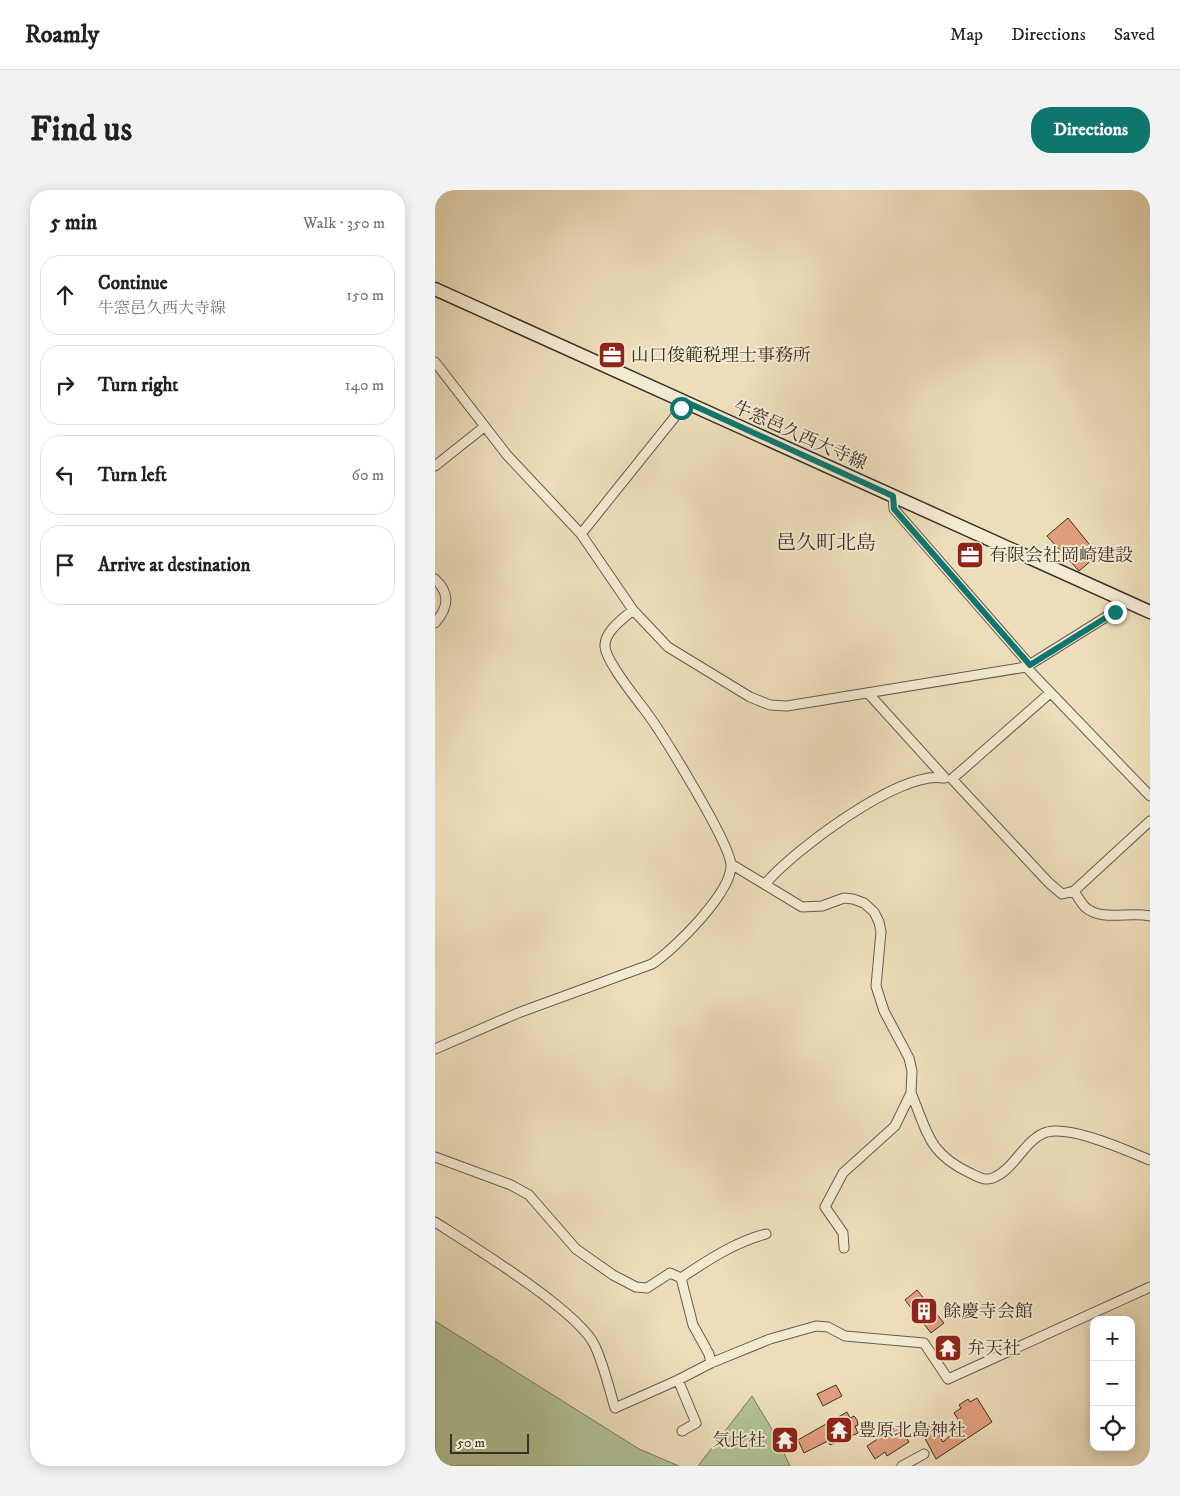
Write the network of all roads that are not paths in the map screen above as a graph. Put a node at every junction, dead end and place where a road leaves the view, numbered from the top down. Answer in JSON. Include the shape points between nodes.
{"nodes":[{"id":1,"x":435,"y":289,"type":"edge"},
{"id":2,"x":435,"y":362,"type":"edge"},
{"id":3,"x":686,"y":402,"type":"junction"},
{"id":4,"x":484,"y":427,"type":"junction"},
{"id":5,"x":435,"y":466,"type":"edge"},
{"id":6,"x":893,"y":496,"type":"junction"},
{"id":7,"x":581,"y":534,"type":"junction"},
{"id":8,"x":435,"y":579,"type":"edge"},
{"id":9,"x":1125,"y":601,"type":"junction"},
{"id":10,"x":633,"y":610,"type":"junction"},
{"id":11,"x":1150,"y":612,"type":"edge"},
{"id":12,"x":435,"y":622,"type":"edge"},
{"id":13,"x":1028,"y":666,"type":"junction"},
{"id":14,"x":868,"y":692,"type":"junction"},
{"id":15,"x":1050,"y":693,"type":"junction"},
{"id":16,"x":948,"y":779,"type":"junction"},
{"id":17,"x":1150,"y":796,"type":"edge"},
{"id":18,"x":1150,"y":820,"type":"edge"},
{"id":19,"x":731,"y":864,"type":"junction"},
{"id":20,"x":765,"y":884,"type":"junction"},
{"id":21,"x":1073,"y":891,"type":"junction"},
{"id":22,"x":1150,"y":916,"type":"edge"},
{"id":23,"x":435,"y":1049,"type":"edge"},
{"id":24,"x":911,"y":1093,"type":"junction"},
{"id":25,"x":435,"y":1157,"type":"edge"},
{"id":26,"x":1150,"y":1160,"type":"edge"},
{"id":27,"x":435,"y":1222,"type":"edge"},
{"id":28,"x":767,"y":1234,"type":"dead end"},
{"id":29,"x":844,"y":1248,"type":"dead end"},
{"id":30,"x":681,"y":1278,"type":"junction"},
{"id":31,"x":1150,"y":1287,"type":"edge"},
{"id":32,"x":711,"y":1363,"type":"junction"},
{"id":33,"x":678,"y":1380,"type":"junction"},
{"id":34,"x":681,"y":1431,"type":"dead end"},
{"id":35,"x":924,"y":1454,"type":"dead end"},
{"id":36,"x":902,"y":1466,"type":"edge"}],
"edges":[{"from":1,"to":3,"type":"main road","name":"牛窓邑久西大寺線"},
{"from":2,"to":4,"type":"street"},
{"from":3,"to":6,"type":"main road","name":"牛窓邑久西大寺線"},
{"from":3,"to":7,"type":"street"},
{"from":4,"to":5,"type":"street"},
{"from":4,"to":7,"type":"street"},
{"from":6,"to":9,"type":"main road","name":"牛窓邑久西大寺線"},
{"from":6,"to":13,"type":"street","via":[[894,509]]},
{"from":7,"to":10,"type":"street"},
{"from":8,"to":12,"type":"street","via":[[445,588],[446,599]]},
{"from":9,"to":11,"type":"main road","name":"牛窓邑久西大寺線"},
{"from":9,"to":13,"type":"street","via":[[1115,612]]},
{"from":10,"to":14,"type":"street","via":[[668,646],[687,660],[770,705],[787,706]]},
{"from":10,"to":19,"type":"street","via":[[609,633],[605,650],[687,776]]},
{"from":13,"to":14,"type":"street"},
{"from":13,"to":15,"type":"street"},
{"from":14,"to":16,"type":"street"},
{"from":15,"to":16,"type":"street"},
{"from":15,"to":17,"type":"street"},
{"from":16,"to":20,"type":"street","via":[[925,778],[873,802],[835,824],[791,858]]},
{"from":16,"to":21,"type":"street","via":[[1049,883],[1062,894]]},
{"from":18,"to":21,"type":"street"},
{"from":19,"to":20,"type":"street"},
{"from":19,"to":23,"type":"street","via":[[726,884],[709,908],[664,956],[652,964],[525,1010]]},
{"from":20,"to":24,"type":"street","via":[[802,907],[823,906],[844,898],[864,903],[874,912],[881,932],[876,986],[884,1011],[909,1058]]},
{"from":21,"to":22,"type":"street","via":[[1086,908],[1107,915]]},
{"from":24,"to":26,"type":"street","via":[[934,1148],[955,1166],[983,1179],[995,1177],[1036,1138],[1047,1132],[1086,1136]]},
{"from":24,"to":29,"type":"street","via":[[895,1126],[843,1173],[825,1207],[843,1234]]},
{"from":25,"to":30,"type":"street","via":[[511,1185],[529,1195],[576,1249],[636,1287],[647,1288],[670,1274]]},
{"from":27,"to":33,"type":"street","via":[[492,1258],[581,1328],[595,1345],[615,1408]]},
{"from":28,"to":30,"type":"street","via":[[717,1254]]},
{"from":30,"to":32,"type":"street","via":[[693,1325]]},
{"from":31,"to":32,"type":"street","via":[[947,1379],[924,1343],[853,1337],[816,1326],[770,1339]]},
{"from":32,"to":33,"type":"street"},
{"from":33,"to":34,"type":"street","via":[[696,1423]]},
{"from":35,"to":36,"type":"street"}]}
